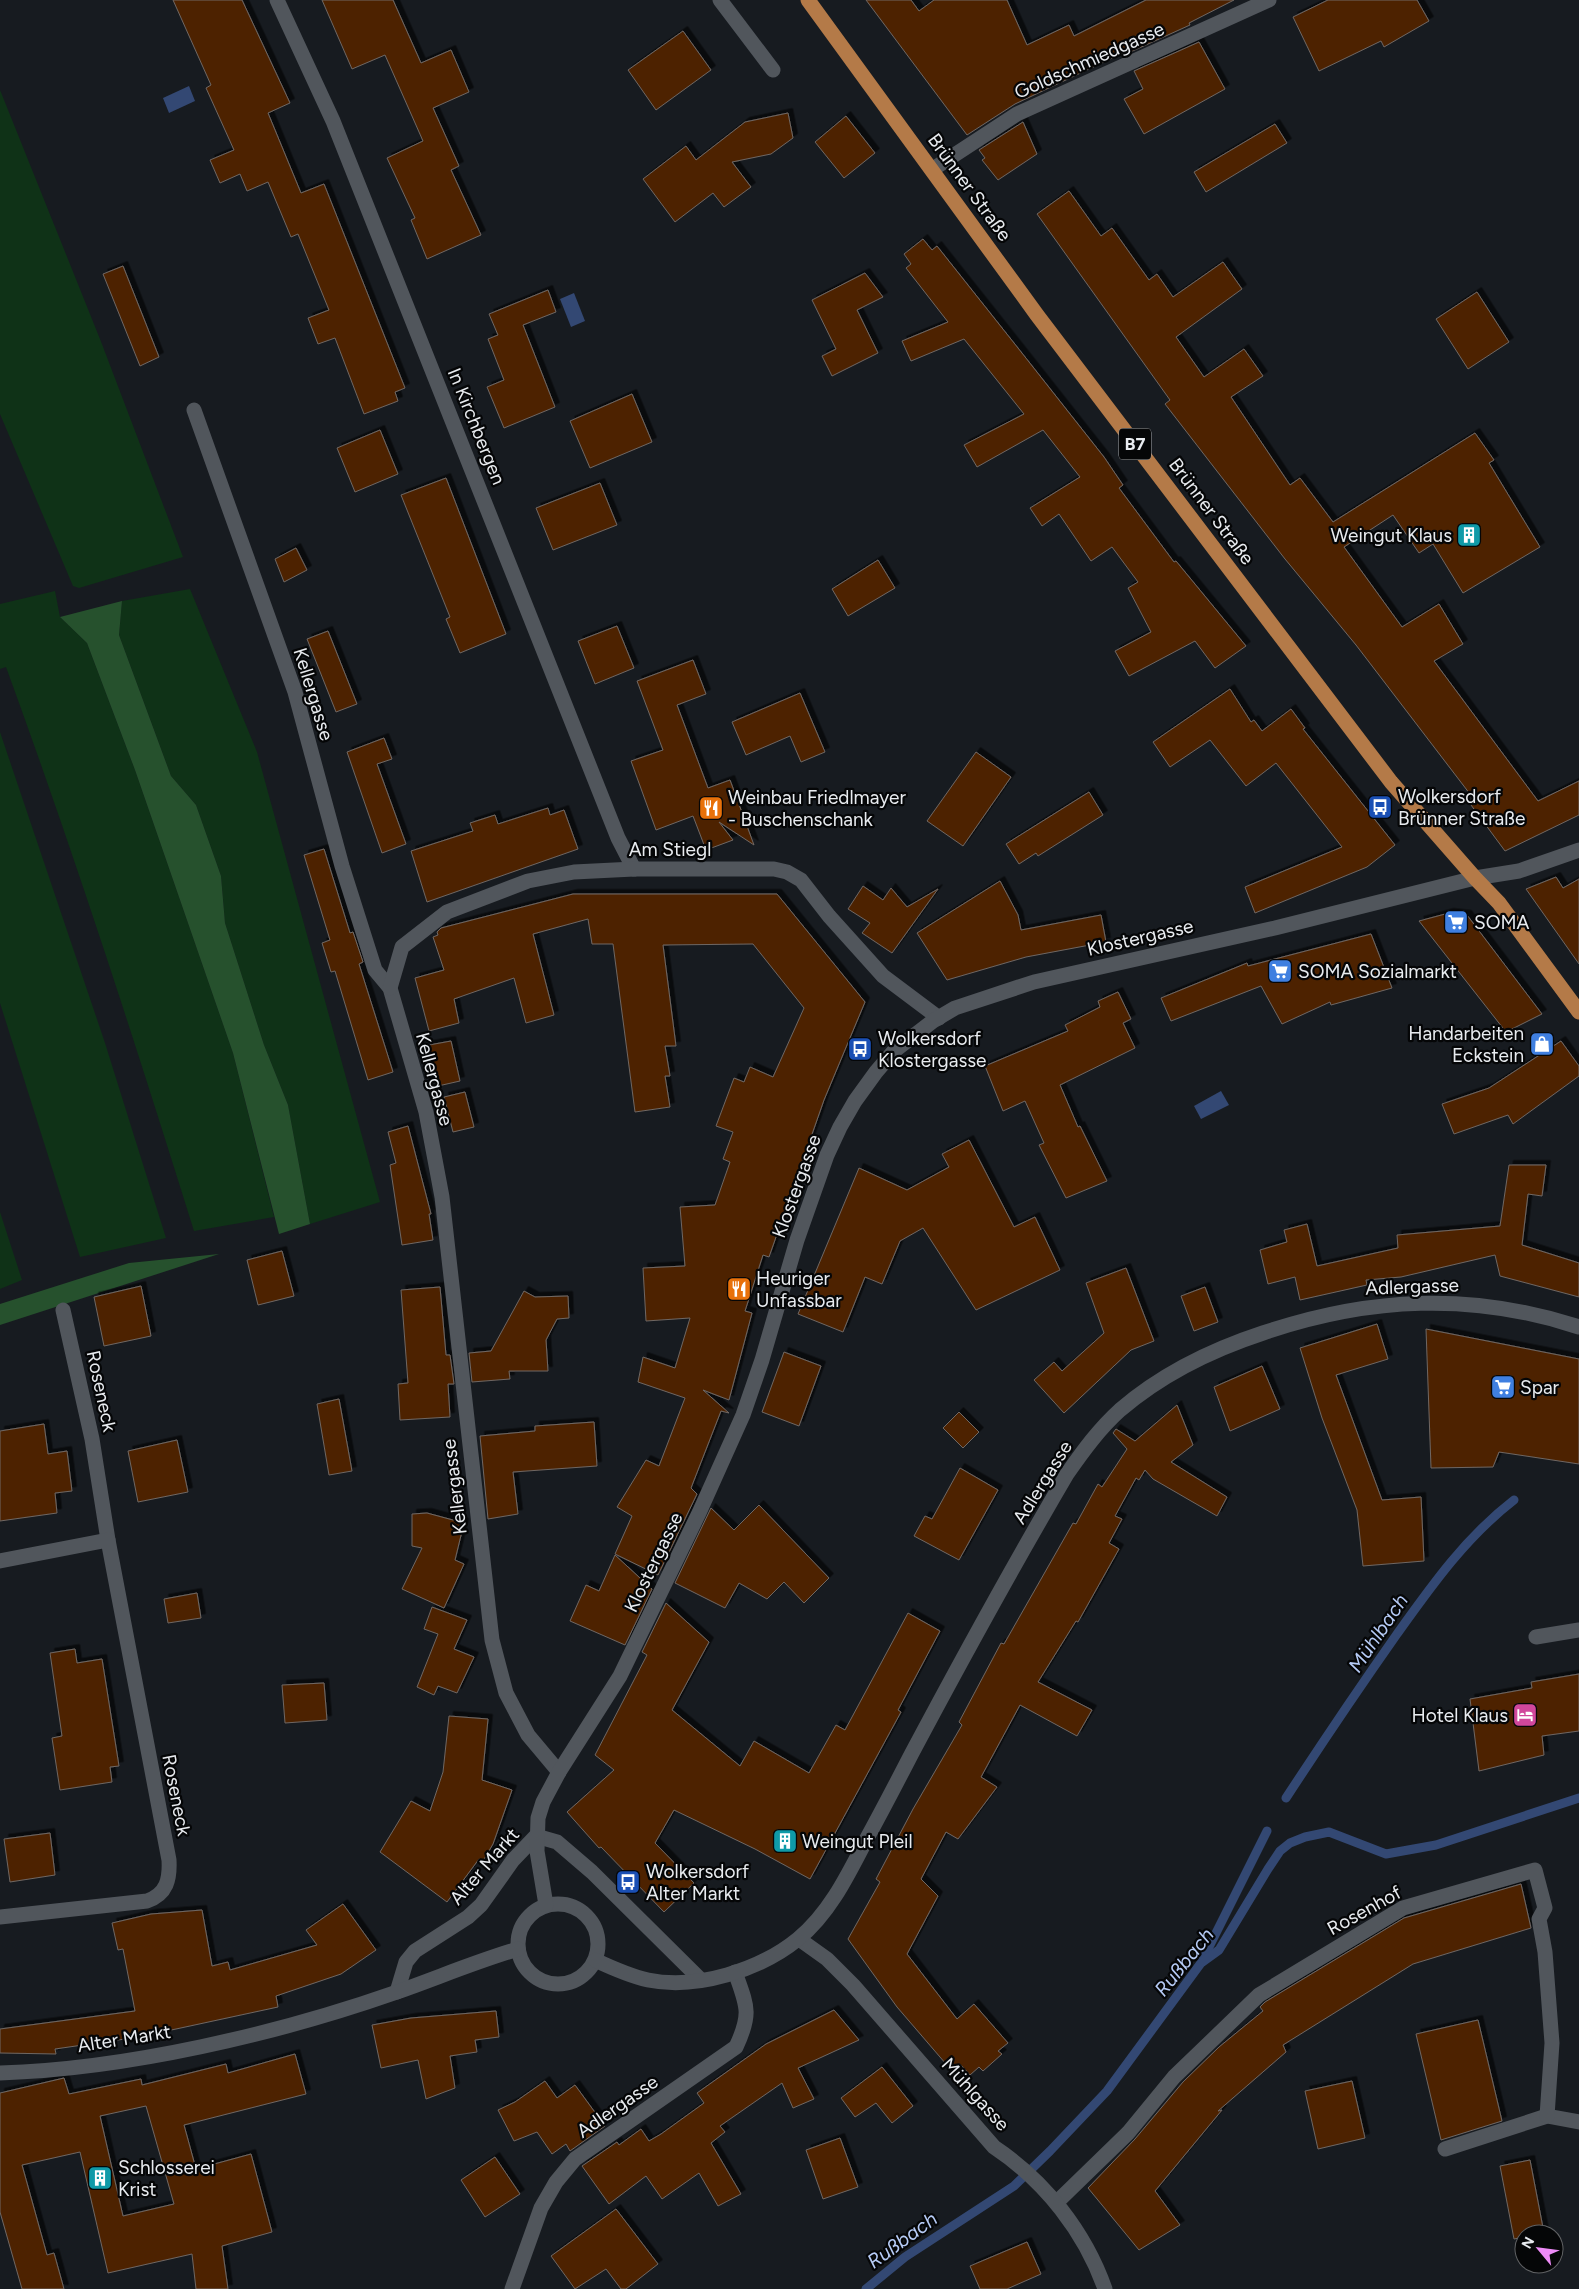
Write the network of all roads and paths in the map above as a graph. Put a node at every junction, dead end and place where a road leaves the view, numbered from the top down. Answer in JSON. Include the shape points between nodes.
{"nodes":[{"id":1,"x":277,"y":0,"type":"edge"},
{"id":2,"x":720,"y":0,"type":"edge"},
{"id":3,"x":808,"y":0,"type":"edge"},
{"id":4,"x":1269,"y":0,"type":"edge"},
{"id":5,"x":773,"y":70,"type":"dead end"},
{"id":6,"x":933,"y":169,"type":"junction"},
{"id":7,"x":194,"y":410,"type":"dead end"},
{"id":8,"x":1579,"y":850,"type":"edge"},
{"id":9,"x":634,"y":868,"type":"junction"},
{"id":10,"x":1474,"y":878,"type":"junction"},
{"id":11,"x":390,"y":988,"type":"junction"},
{"id":12,"x":1579,"y":1012,"type":"edge"},
{"id":13,"x":939,"y":1018,"type":"junction"},
{"id":14,"x":64,"y":1310,"type":"dead end"},
{"id":15,"x":1579,"y":1327,"type":"edge"},
{"id":16,"x":108,"y":1540,"type":"junction"},
{"id":17,"x":0,"y":1561,"type":"edge"},
{"id":18,"x":1579,"y":1630,"type":"edge"},
{"id":19,"x":1536,"y":1637,"type":"dead end"},
{"id":20,"x":560,"y":1772,"type":"junction"},
{"id":21,"x":536,"y":1836,"type":"junction"},
{"id":22,"x":546,"y":1905,"type":"junction"},
{"id":23,"x":0,"y":1917,"type":"edge"},
{"id":24,"x":799,"y":1939,"type":"junction"},
{"id":25,"x":518,"y":1949,"type":"junction"},
{"id":26,"x":595,"y":1960,"type":"junction"},
{"id":27,"x":735,"y":1972,"type":"junction"},
{"id":28,"x":700,"y":1980,"type":"junction"},
{"id":29,"x":397,"y":1992,"type":"junction"},
{"id":30,"x":0,"y":2073,"type":"edge"},
{"id":31,"x":1546,"y":2116,"type":"junction"},
{"id":32,"x":1579,"y":2122,"type":"edge"},
{"id":33,"x":1445,"y":2149,"type":"dead end"},
{"id":34,"x":1053,"y":2199,"type":"junction"},
{"id":35,"x":512,"y":2289,"type":"edge"},
{"id":36,"x":1105,"y":2289,"type":"edge"}],
"edges":[{"from":1,"to":9,"type":"street","name":"In Kirchbergen","via":[[334,121],[618,838]]},
{"from":2,"to":5,"type":"street"},
{"from":3,"to":6,"type":"main road","name":"Brünner Straße","number":"B7"},
{"from":4,"to":6,"type":"street","name":"Goldschmiedgasse","via":[[1017,114]]},
{"from":6,"to":10,"type":"main road","name":"Brünner Straße","number":"B7","via":[[1043,323],[1391,782]]},
{"from":7,"to":11,"type":"street","name":"Kellergasse","via":[[295,692],[342,866],[375,970]]},
{"from":8,"to":10,"type":"street","name":"Klostergasse","via":[[1519,871]]},
{"from":9,"to":11,"type":"street","name":"Am Stiegl","via":[[574,872],[528,881],[447,912],[402,947]]},
{"from":9,"to":13,"type":"street","name":"Am Stiegl","via":[[774,869],[794,875],[883,976]]},
{"from":10,"to":12,"type":"main road","name":"Brünner Straße","number":"B7","via":[[1499,903]]},
{"from":10,"to":13,"type":"street","name":"Klostergasse","via":[[1274,928],[1034,982],[955,1008]]},
{"from":11,"to":20,"type":"street","name":"Kellergasse","via":[[426,1112],[442,1197],[492,1640],[506,1693],[528,1735]]},
{"from":13,"to":20,"type":"street","name":"Klostergasse","via":[[894,1051],[840,1126],[797,1240],[743,1415],[620,1676]]},
{"from":14,"to":16,"type":"street","name":"Roseneck","via":[[92,1439]]},
{"from":15,"to":24,"type":"street","name":"Adlergasse","via":[[1479,1305],[1417,1302],[1349,1309],[1234,1342],[1175,1371],[1144,1392],[1101,1430],[1067,1474],[838,1891]]},
{"from":16,"to":17,"type":"street"},
{"from":16,"to":23,"type":"street","name":"Roseneck","via":[[170,1876],[158,1897],[148,1901]]},
{"from":18,"to":19,"type":"street"},
{"from":20,"to":21,"type":"street","name":"Klostergasse","via":[[543,1802]]},
{"from":21,"to":22,"type":"street","name":"Klostergasse"},
{"from":21,"to":28,"type":"street","name":"Alter Markt","via":[[557,1842],[592,1872]]},
{"from":21,"to":29,"type":"street","name":"Alter Markt","via":[[468,1917],[415,1951],[406,1962]]},
{"from":22,"to":25,"type":"street","via":[[527,1918],[518,1938]]},
{"from":22,"to":26,"type":"street","via":[[569,1905],[588,1917],[598,1938]]},
{"from":24,"to":27,"type":"street","name":"Adlergasse","via":[[782,1951]]},
{"from":24,"to":34,"type":"street","name":"Mühlgasse","via":[[827,1959],[854,1985],[994,2147]]},
{"from":25,"to":26,"type":"street","via":[[533,1976],[552,1984],[562,1984],[582,1976]]},
{"from":25,"to":29,"type":"street","name":"Alter Markt"},
{"from":26,"to":28,"type":"street","name":"Adlergasse","via":[[648,1980]]},
{"from":27,"to":28,"type":"street","name":"Adlergasse"},
{"from":27,"to":35,"type":"street","name":"Adlergasse","via":[[746,2004],[746,2026],[736,2047],[576,2159],[556,2182],[541,2208]]},
{"from":29,"to":30,"type":"street","name":"Alter Markt","via":[[328,2015],[185,2049],[91,2064]]},
{"from":31,"to":32,"type":"street"},
{"from":31,"to":33,"type":"street"},
{"from":31,"to":34,"type":"street","name":"Rosenhof","via":[[1552,2042],[1539,1919],[1545,1908],[1536,1870],[1403,1908],[1259,1995],[1174,2078],[1128,2134]]},
{"from":34,"to":36,"type":"street","name":"Mühlgasse","via":[[1098,2268]]}]}
